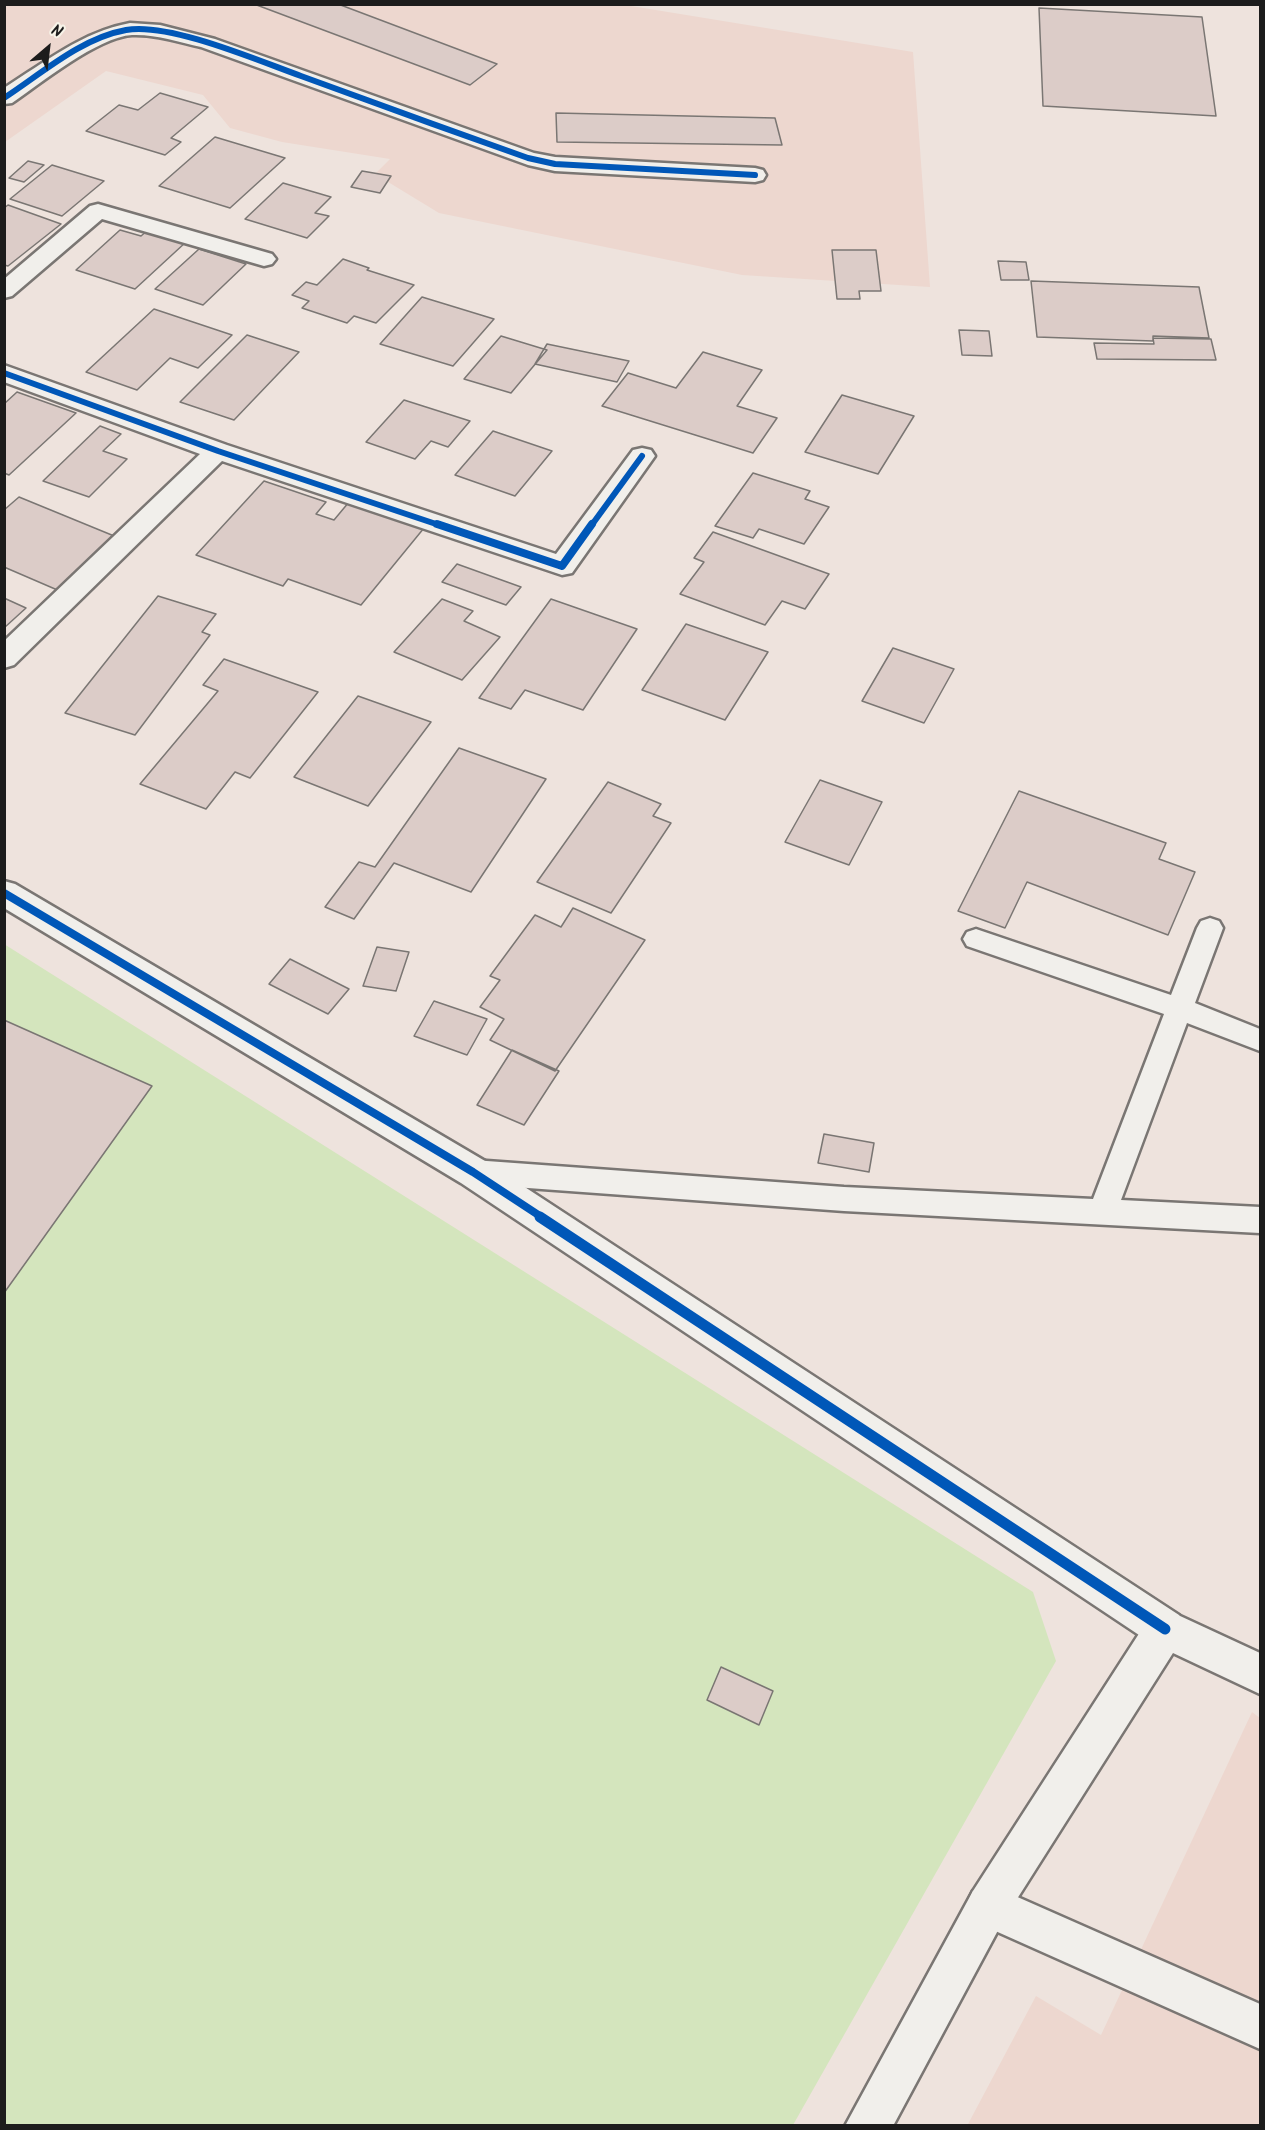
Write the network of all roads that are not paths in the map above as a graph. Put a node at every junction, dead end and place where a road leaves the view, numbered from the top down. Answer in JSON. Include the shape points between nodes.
{"nodes":[{"id":1,"x":4,"y":98,"type":"edge"},
{"id":2,"x":755,"y":175,"type":"dead end"},
{"id":3,"x":264,"y":259,"type":"dead end"},
{"id":4,"x":4,"y":291,"type":"edge"},
{"id":5,"x":4,"y":373,"type":"edge"},
{"id":6,"x":218,"y":451,"type":"junction"},
{"id":7,"x":642,"y":456,"type":"dead end"},
{"id":8,"x":4,"y":658,"type":"edge"},
{"id":9,"x":4,"y":893,"type":"edge"},
{"id":10,"x":1210,"y":928,"type":"dead end"},
{"id":11,"x":976,"y":939,"type":"dead end"},
{"id":12,"x":1180,"y":1009,"type":"junction"},
{"id":13,"x":1260,"y":1040,"type":"edge"},
{"id":14,"x":473,"y":1172,"type":"junction"},
{"id":15,"x":1102,"y":1212,"type":"junction"},
{"id":16,"x":1260,"y":1220,"type":"edge"},
{"id":17,"x":1165,"y":1629,"type":"junction"},
{"id":18,"x":1260,"y":1674,"type":"edge"},
{"id":19,"x":988,"y":1906,"type":"junction"},
{"id":20,"x":1260,"y":2027,"type":"edge"},
{"id":21,"x":868,"y":2126,"type":"edge"}],
"edges":[{"from":1,"to":2,"type":"street","via":[[102,36],[130,29],[163,32],[208,44],[528,158],[555,164]]},
{"from":3,"to":4,"type":"street","via":[[98,211]]},
{"from":5,"to":6,"type":"street"},
{"from":6,"to":7,"type":"street","via":[[562,566]]},
{"from":6,"to":8,"type":"street"},
{"from":9,"to":14,"type":"street"},
{"from":10,"to":12,"type":"lane"},
{"from":11,"to":12,"type":"lane"},
{"from":12,"to":13,"type":"lane"},
{"from":12,"to":15,"type":"lane"},
{"from":14,"to":15,"type":"lane","via":[[844,1199]]},
{"from":14,"to":17,"type":"street"},
{"from":15,"to":16,"type":"lane"},
{"from":17,"to":18,"type":"street"},
{"from":17,"to":19,"type":"street"},
{"from":19,"to":20,"type":"street"},
{"from":19,"to":21,"type":"street"}]}
